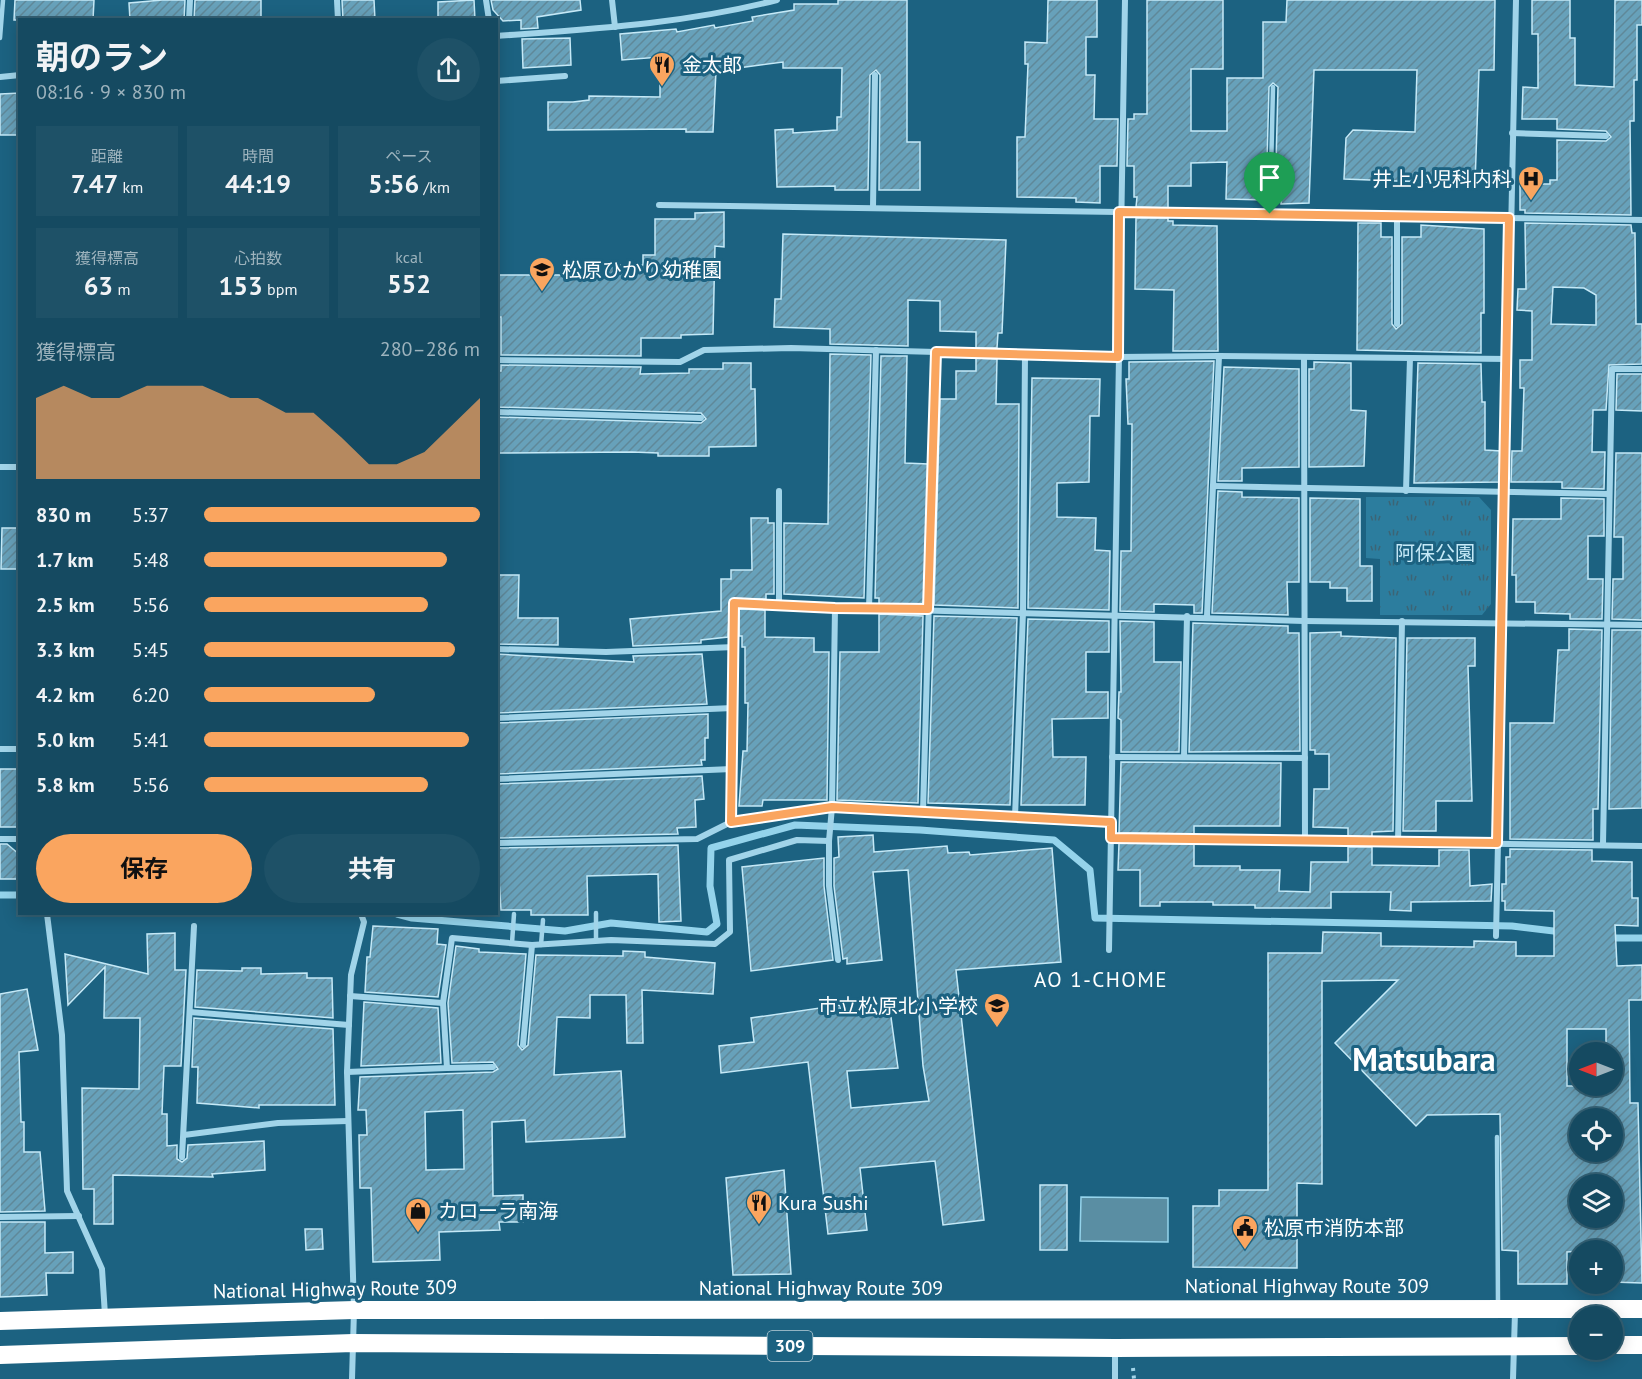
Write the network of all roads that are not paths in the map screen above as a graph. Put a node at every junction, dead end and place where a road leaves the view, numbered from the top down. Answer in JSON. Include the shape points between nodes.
{"nodes":[{"id":1,"x":3,"y":0,"type":"edge"},
{"id":2,"x":190,"y":0,"type":"edge"},
{"id":3,"x":337,"y":0,"type":"edge"},
{"id":4,"x":486,"y":0,"type":"edge"},
{"id":5,"x":612,"y":0,"type":"edge"},
{"id":6,"x":777,"y":0,"type":"edge"},
{"id":7,"x":1125,"y":0,"type":"edge"},
{"id":8,"x":1516,"y":0,"type":"edge"},
{"id":9,"x":189,"y":18,"type":"edge"},
{"id":10,"x":338,"y":18,"type":"edge"},
{"id":11,"x":489,"y":18,"type":"edge"},
{"id":12,"x":615,"y":27,"type":"junction"},
{"id":13,"x":498,"y":36,"type":"edge"},
{"id":14,"x":0,"y":38,"type":"edge"},
{"id":15,"x":18,"y":75,"type":"edge"},
{"id":16,"x":875,"y":75,"type":"dead end"},
{"id":17,"x":565,"y":76,"type":"dead end"},
{"id":18,"x":0,"y":77,"type":"edge"},
{"id":19,"x":498,"y":81,"type":"edge"},
{"id":20,"x":1272,"y":87,"type":"dead end"},
{"id":21,"x":1512,"y":133,"type":"junction"},
{"id":22,"x":1606,"y":136,"type":"dead end"},
{"id":23,"x":659,"y":205,"type":"dead end"},
{"id":24,"x":873,"y":207,"type":"junction"},
{"id":25,"x":1119,"y":212,"type":"junction"},
{"id":26,"x":1270,"y":214,"type":"junction"},
{"id":27,"x":1397,"y":216,"type":"junction"},
{"id":28,"x":1509,"y":218,"type":"junction"},
{"id":29,"x":1642,"y":220,"type":"edge"},
{"id":30,"x":1397,"y":324,"type":"dead end"},
{"id":31,"x":876,"y":350,"type":"junction"},
{"id":32,"x":936,"y":352,"type":"junction"},
{"id":33,"x":1024,"y":354,"type":"junction"},
{"id":34,"x":1219,"y":356,"type":"junction"},
{"id":35,"x":1118,"y":357,"type":"junction"},
{"id":36,"x":1304,"y":357,"type":"junction"},
{"id":37,"x":1410,"y":358,"type":"junction"},
{"id":38,"x":1508,"y":359,"type":"junction"},
{"id":39,"x":498,"y":360,"type":"edge"},
{"id":40,"x":1642,"y":369,"type":"edge"},
{"id":41,"x":498,"y":412,"type":"edge"},
{"id":42,"x":701,"y":418,"type":"dead end"},
{"id":43,"x":0,"y":467,"type":"edge"},
{"id":44,"x":18,"y":467,"type":"edge"},
{"id":45,"x":1213,"y":486,"type":"junction"},
{"id":46,"x":1303,"y":490,"type":"junction"},
{"id":47,"x":779,"y":491,"type":"dead end"},
{"id":48,"x":1406,"y":491,"type":"junction"},
{"id":49,"x":1505,"y":492,"type":"junction"},
{"id":50,"x":1610,"y":494,"type":"junction"},
{"id":51,"x":779,"y":607,"type":"junction"},
{"id":52,"x":835,"y":608,"type":"junction"},
{"id":53,"x":869,"y":609,"type":"junction"},
{"id":54,"x":928,"y":609,"type":"junction"},
{"id":55,"x":1023,"y":612,"type":"junction"},
{"id":56,"x":1115,"y":615,"type":"junction"},
{"id":57,"x":1187,"y":616,"type":"junction"},
{"id":58,"x":1207,"y":616,"type":"junction"},
{"id":59,"x":1304,"y":621,"type":"junction"},
{"id":60,"x":1402,"y":621,"type":"junction"},
{"id":61,"x":1502,"y":622,"type":"junction"},
{"id":62,"x":1606,"y":624,"type":"junction"},
{"id":63,"x":1642,"y":625,"type":"edge"},
{"id":64,"x":735,"y":647,"type":"junction"},
{"id":65,"x":498,"y":649,"type":"edge"},
{"id":66,"x":733,"y":708,"type":"junction"},
{"id":67,"x":498,"y":718,"type":"edge"},
{"id":68,"x":0,"y":749,"type":"edge"},
{"id":69,"x":18,"y":749,"type":"edge"},
{"id":70,"x":1112,"y":756,"type":"junction"},
{"id":71,"x":1184,"y":757,"type":"junction"},
{"id":72,"x":1305,"y":758,"type":"junction"},
{"id":73,"x":732,"y":769,"type":"junction"},
{"id":74,"x":498,"y":779,"type":"edge"},
{"id":75,"x":832,"y":809,"type":"junction"},
{"id":76,"x":922,"y":812,"type":"junction"},
{"id":77,"x":1015,"y":817,"type":"junction"},
{"id":78,"x":731,"y":822,"type":"junction"},
{"id":79,"x":1111,"y":822,"type":"junction"},
{"id":80,"x":1111,"y":838,"type":"junction"},
{"id":81,"x":0,"y":839,"type":"edge"},
{"id":82,"x":18,"y":839,"type":"edge"},
{"id":83,"x":829,"y":840,"type":"junction"},
{"id":84,"x":1305,"y":842,"type":"junction"},
{"id":85,"x":498,"y":843,"type":"dead end"},
{"id":86,"x":1398,"y":843,"type":"junction"},
{"id":87,"x":1497,"y":843,"type":"junction"},
{"id":88,"x":1603,"y":844,"type":"junction"},
{"id":89,"x":1642,"y":846,"type":"edge"},
{"id":90,"x":596,"y":913,"type":"dead end"},
{"id":91,"x":514,"y":914,"type":"dead end"},
{"id":92,"x":47,"y":915,"type":"edge"},
{"id":93,"x":362,"y":915,"type":"edge"},
{"id":94,"x":543,"y":920,"type":"dead end"},
{"id":95,"x":194,"y":926,"type":"dead end"},
{"id":96,"x":1496,"y":936,"type":"dead end"},
{"id":97,"x":596,"y":941,"type":"junction"},
{"id":98,"x":512,"y":944,"type":"junction"},
{"id":99,"x":532,"y":945,"type":"junction"},
{"id":100,"x":541,"y":945,"type":"junction"},
{"id":101,"x":1109,"y":950,"type":"dead end"},
{"id":102,"x":838,"y":960,"type":"dead end"},
{"id":103,"x":350,"y":996,"type":"junction"},
{"id":104,"x":443,"y":1003,"type":"junction"},
{"id":105,"x":190,"y":1012,"type":"junction"},
{"id":106,"x":349,"y":1025,"type":"junction"},
{"id":107,"x":523,"y":1045,"type":"dead end"},
{"id":108,"x":493,"y":1067,"type":"dead end"},
{"id":109,"x":447,"y":1068,"type":"junction"},
{"id":110,"x":347,"y":1072,"type":"junction"},
{"id":111,"x":348,"y":1121,"type":"junction"},
{"id":112,"x":183,"y":1135,"type":"junction"},
{"id":113,"x":1497,"y":1137,"type":"dead end"},
{"id":114,"x":182,"y":1156,"type":"dead end"},
{"id":115,"x":79,"y":1216,"type":"junction"},
{"id":116,"x":0,"y":1218,"type":"edge"},
{"id":117,"x":1507,"y":1308,"type":"junction"},
{"id":118,"x":1642,"y":1309,"type":"edge"},
{"id":119,"x":354,"y":1310,"type":"junction"},
{"id":120,"x":105,"y":1315,"type":"junction"},
{"id":121,"x":0,"y":1321,"type":"edge"},
{"id":122,"x":352,"y":1343,"type":"junction"},
{"id":123,"x":1623,"y":1345,"type":"edge"},
{"id":124,"x":1642,"y":1345,"type":"edge"},
{"id":125,"x":1569,"y":1346,"type":"edge"},
{"id":126,"x":1514,"y":1347,"type":"junction"},
{"id":127,"x":1115,"y":1348,"type":"junction"},
{"id":128,"x":0,"y":1355,"type":"edge"},
{"id":129,"x":352,"y":1379,"type":"edge"},
{"id":130,"x":1115,"y":1379,"type":"edge"},
{"id":131,"x":1513,"y":1379,"type":"edge"}],
"edges":[{"from":1,"to":14,"type":"lane"},
{"from":2,"to":9,"type":"street"},
{"from":3,"to":10,"type":"street"},
{"from":4,"to":11,"type":"street"},
{"from":5,"to":12,"type":"street"},
{"from":6,"to":12,"type":"street","via":[[719,15]]},
{"from":7,"to":25,"type":"street"},
{"from":8,"to":21,"type":"street"},
{"from":12,"to":13,"type":"street"},
{"from":15,"to":18,"type":"street"},
{"from":16,"to":24,"type":"street"},
{"from":17,"to":19,"type":"street"},
{"from":20,"to":26,"type":"lane"},
{"from":21,"to":22,"type":"street"},
{"from":21,"to":28,"type":"street"},
{"from":23,"to":24,"type":"street"},
{"from":24,"to":25,"type":"street"},
{"from":25,"to":26,"type":"street"},
{"from":25,"to":35,"type":"street"},
{"from":26,"to":27,"type":"street"},
{"from":27,"to":28,"type":"street"},
{"from":27,"to":30,"type":"street"},
{"from":28,"to":29,"type":"street"},
{"from":28,"to":38,"type":"street"},
{"from":31,"to":32,"type":"street"},
{"from":31,"to":39,"type":"street","via":[[704,350],[680,362]]},
{"from":31,"to":53,"type":"street"},
{"from":32,"to":33,"type":"street"},
{"from":32,"to":54,"type":"street"},
{"from":33,"to":35,"type":"street"},
{"from":33,"to":55,"type":"street"},
{"from":34,"to":35,"type":"street"},
{"from":34,"to":36,"type":"street"},
{"from":34,"to":45,"type":"street"},
{"from":35,"to":56,"type":"street"},
{"from":36,"to":37,"type":"street"},
{"from":36,"to":46,"type":"street"},
{"from":37,"to":38,"type":"street"},
{"from":37,"to":48,"type":"street"},
{"from":38,"to":49,"type":"street"},
{"from":40,"to":50,"type":"street","via":[[1612,369]]},
{"from":41,"to":42,"type":"street"},
{"from":43,"to":44,"type":"street"},
{"from":45,"to":46,"type":"street"},
{"from":45,"to":58,"type":"street"},
{"from":46,"to":48,"type":"street"},
{"from":46,"to":59,"type":"street"},
{"from":47,"to":51,"type":"street"},
{"from":48,"to":49,"type":"street"},
{"from":49,"to":50,"type":"street"},
{"from":49,"to":61,"type":"street"},
{"from":50,"to":62,"type":"street"},
{"from":51,"to":52,"type":"street"},
{"from":51,"to":64,"type":"street","via":[[734,603]]},
{"from":52,"to":53,"type":"street"},
{"from":52,"to":75,"type":"street"},
{"from":53,"to":54,"type":"street"},
{"from":54,"to":55,"type":"street"},
{"from":54,"to":76,"type":"street"},
{"from":55,"to":56,"type":"street"},
{"from":55,"to":77,"type":"street"},
{"from":56,"to":57,"type":"street"},
{"from":56,"to":70,"type":"street"},
{"from":57,"to":58,"type":"street"},
{"from":57,"to":71,"type":"street"},
{"from":58,"to":59,"type":"street"},
{"from":59,"to":60,"type":"street"},
{"from":59,"to":72,"type":"street"},
{"from":60,"to":61,"type":"street"},
{"from":60,"to":86,"type":"street"},
{"from":61,"to":62,"type":"street"},
{"from":61,"to":87,"type":"street"},
{"from":62,"to":63,"type":"street"},
{"from":62,"to":88,"type":"street"},
{"from":64,"to":65,"type":"street"},
{"from":64,"to":66,"type":"street"},
{"from":66,"to":67,"type":"street"},
{"from":66,"to":73,"type":"street"},
{"from":68,"to":69,"type":"street"},
{"from":70,"to":71,"type":"street"},
{"from":70,"to":79,"type":"street"},
{"from":71,"to":72,"type":"street"},
{"from":72,"to":84,"type":"street"},
{"from":73,"to":74,"type":"street"},
{"from":73,"to":78,"type":"street"},
{"from":75,"to":76,"type":"street"},
{"from":75,"to":78,"type":"street"},
{"from":75,"to":83,"type":"street"},
{"from":76,"to":77,"type":"street"},
{"from":77,"to":79,"type":"street"},
{"from":78,"to":85,"type":"street","via":[[697,839]]},
{"from":79,"to":80,"type":"street"},
{"from":80,"to":84,"type":"street"},
{"from":80,"to":101,"type":"street"},
{"from":81,"to":82,"type":"street"},
{"from":83,"to":97,"type":"street","via":[[797,840],[729,860],[730,932],[715,944]]},
{"from":83,"to":102,"type":"street","via":[[829,886]]},
{"from":84,"to":86,"type":"street"},
{"from":86,"to":87,"type":"street"},
{"from":87,"to":88,"type":"street"},
{"from":87,"to":96,"type":"street"},
{"from":88,"to":89,"type":"street"},
{"from":90,"to":97,"type":"lane"},
{"from":91,"to":98,"type":"lane"},
{"from":92,"to":115,"type":"street","via":[[62,1035],[67,1191]]},
{"from":93,"to":103,"type":"street"},
{"from":94,"to":100,"type":"lane"},
{"from":95,"to":105,"type":"street"},
{"from":97,"to":100,"type":"street"},
{"from":98,"to":99,"type":"street"},
{"from":98,"to":104,"type":"street","via":[[452,938]]},
{"from":99,"to":100,"type":"street"},
{"from":99,"to":107,"type":"street"},
{"from":103,"to":104,"type":"street"},
{"from":103,"to":106,"type":"street"},
{"from":104,"to":109,"type":"street"},
{"from":105,"to":106,"type":"street"},
{"from":105,"to":112,"type":"street"},
{"from":106,"to":110,"type":"street"},
{"from":108,"to":109,"type":"street"},
{"from":109,"to":110,"type":"street"},
{"from":110,"to":111,"type":"street"},
{"from":111,"to":112,"type":"street","via":[[278,1123]]},
{"from":111,"to":119,"type":"street"},
{"from":112,"to":114,"type":"street"},
{"from":113,"to":117,"type":"lane"},
{"from":115,"to":116,"type":"street"},
{"from":115,"to":120,"type":"street","via":[[102,1269]]},
{"from":117,"to":118,"type":"highway","name":"National Highway Route 309","number":"309"},
{"from":117,"to":119,"type":"highway","name":"National Highway Route 309","number":"309"},
{"from":117,"to":126,"type":"street"},
{"from":119,"to":120,"type":"highway","name":"National Highway Route 309","number":"309"},
{"from":119,"to":122,"type":"street"},
{"from":120,"to":121,"type":"highway","name":"National Highway Route 309","number":"309"},
{"from":122,"to":127,"type":"highway","number":"309"},
{"from":122,"to":128,"type":"highway","number":"309"},
{"from":122,"to":129,"type":"street"},
{"from":123,"to":124,"type":"highway"},
{"from":125,"to":126,"type":"highway","number":"309"},
{"from":126,"to":127,"type":"highway","number":"309"},
{"from":126,"to":131,"type":"street"},
{"from":127,"to":130,"type":"street"}]}
